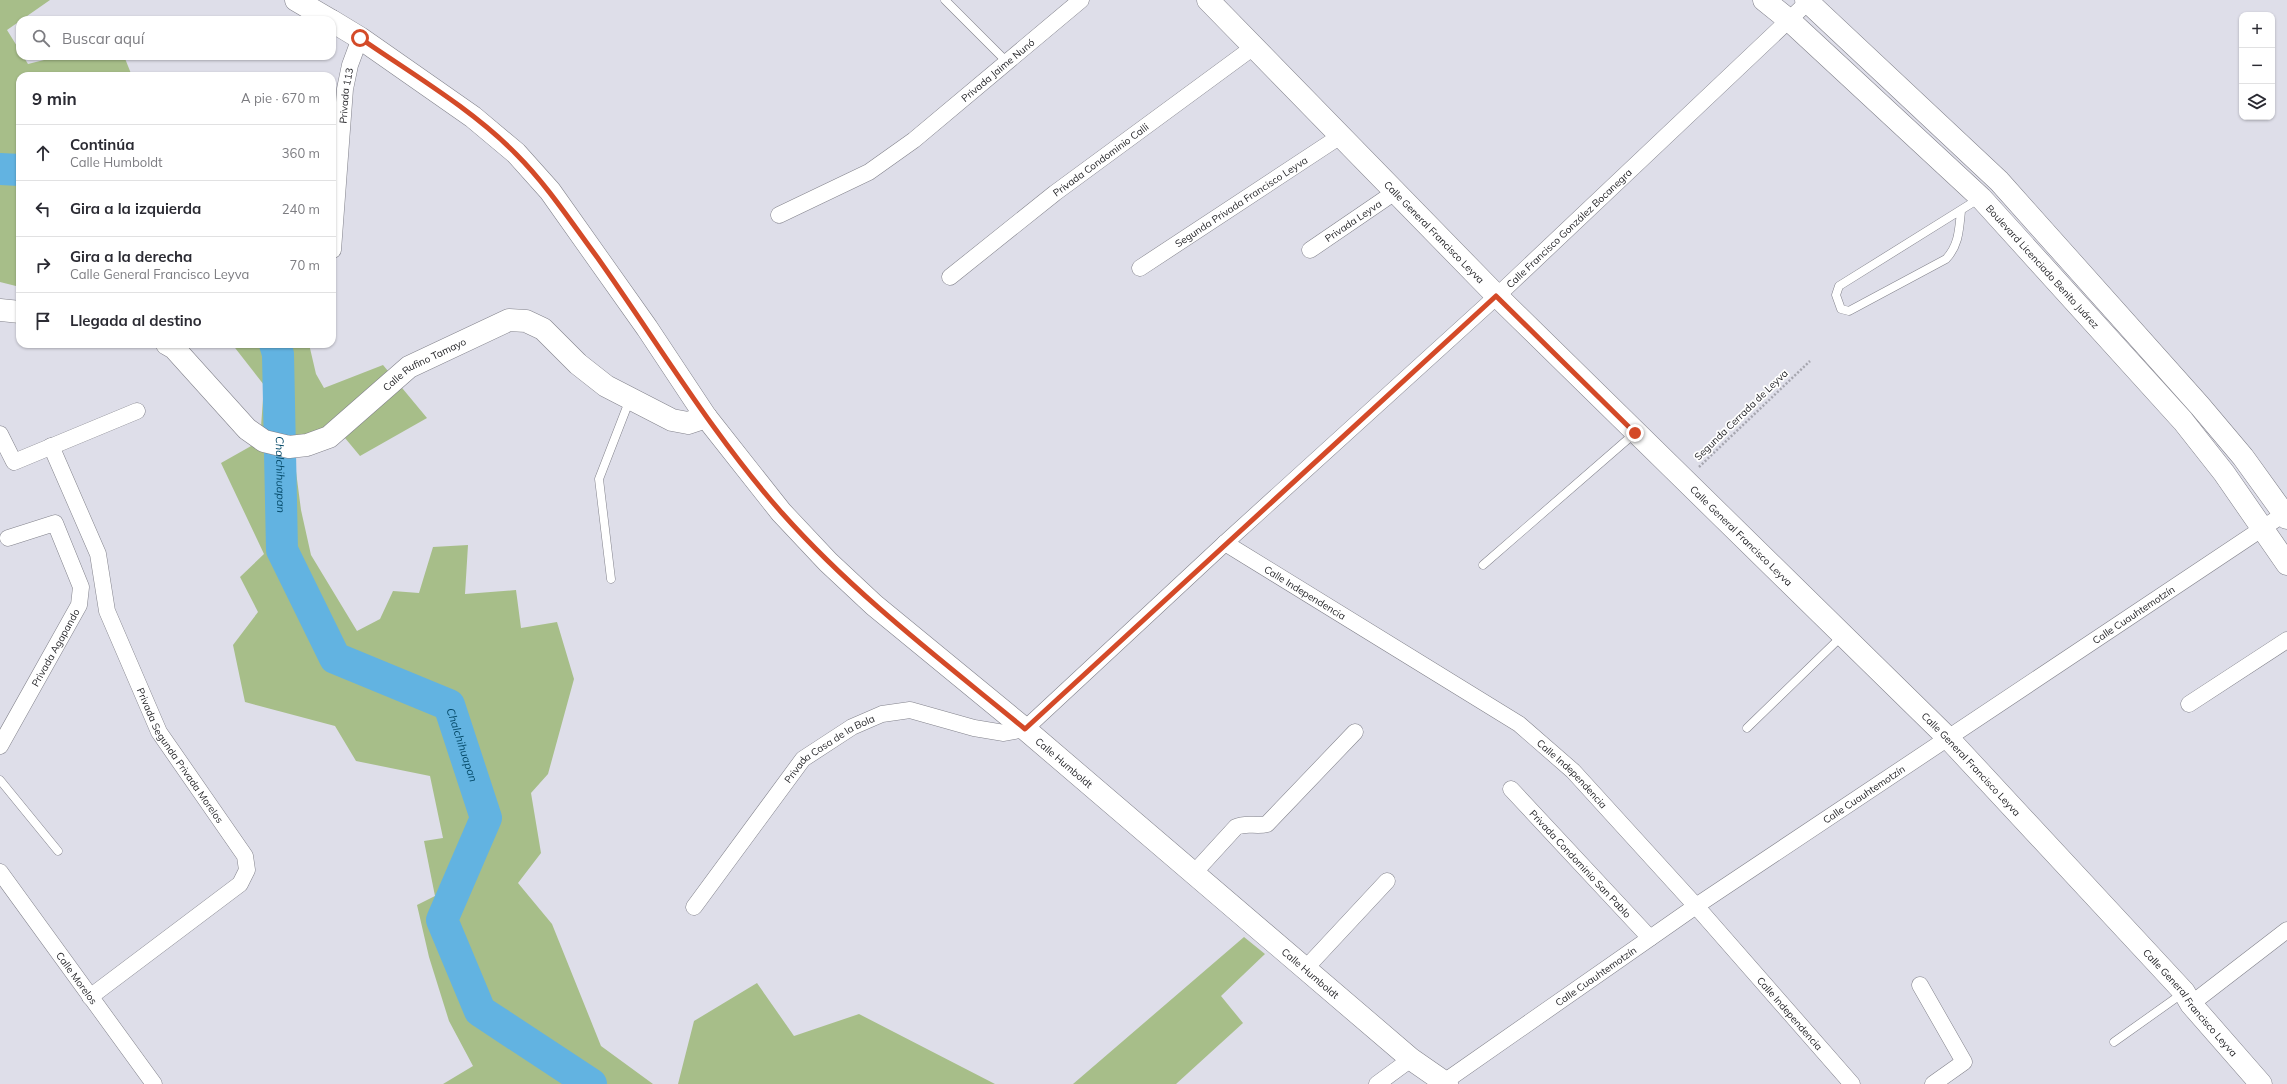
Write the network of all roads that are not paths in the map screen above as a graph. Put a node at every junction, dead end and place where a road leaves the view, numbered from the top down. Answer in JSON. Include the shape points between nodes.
{"nodes":[{"id":1,"x":297,"y":0,"type":"edge"},
{"id":2,"x":945,"y":0,"type":"edge"},
{"id":3,"x":1081,"y":0,"type":"edge"},
{"id":4,"x":1208,"y":0,"type":"edge"},
{"id":5,"x":1764,"y":0,"type":"edge"},
{"id":6,"x":1808,"y":1,"type":"edge"},
{"id":7,"x":323,"y":16,"type":"edge"},
{"id":8,"x":1790,"y":20,"type":"junction"},
{"id":9,"x":336,"y":24,"type":"edge"},
{"id":10,"x":360,"y":38,"type":"junction"},
{"id":11,"x":1255,"y":46,"type":"junction"},
{"id":12,"x":1007,"y":62,"type":"junction"},
{"id":13,"x":1342,"y":135,"type":"junction"},
{"id":14,"x":1395,"y":192,"type":"junction"},
{"id":15,"x":1981,"y":198,"type":"junction"},
{"id":16,"x":1961,"y":211,"type":"junction"},
{"id":17,"x":779,"y":215,"type":"dead end"},
{"id":18,"x":336,"y":221,"type":"edge"},
{"id":19,"x":1310,"y":250,"type":"dead end"},
{"id":20,"x":1140,"y":268,"type":"dead end"},
{"id":21,"x":950,"y":277,"type":"dead end"},
{"id":22,"x":1496,"y":296,"type":"junction"},
{"id":23,"x":0,"y":310,"type":"edge"},
{"id":24,"x":16,"y":312,"type":"edge"},
{"id":25,"x":174,"y":348,"type":"edge"},
{"id":26,"x":630,"y":399,"type":"junction"},
{"id":27,"x":137,"y":411,"type":"dead end"},
{"id":28,"x":706,"y":417,"type":"junction"},
{"id":29,"x":1635,"y":433,"type":"junction"},
{"id":30,"x":0,"y":434,"type":"edge"},
{"id":31,"x":51,"y":446,"type":"junction"},
{"id":32,"x":2286,"y":515,"type":"edge"},
{"id":33,"x":2263,"y":529,"type":"junction"},
{"id":34,"x":8,"y":538,"type":"dead end"},
{"id":35,"x":1225,"y":543,"type":"junction"},
{"id":36,"x":2287,"y":564,"type":"edge"},
{"id":37,"x":1483,"y":565,"type":"dead end"},
{"id":38,"x":610,"y":579,"type":"dead end"},
{"id":39,"x":1842,"y":636,"type":"junction"},
{"id":40,"x":2287,"y":640,"type":"edge"},
{"id":41,"x":2189,"y":704,"type":"dead end"},
{"id":42,"x":1747,"y":728,"type":"dead end"},
{"id":43,"x":1025,"y":729,"type":"junction"},
{"id":44,"x":1355,"y":732,"type":"dead end"},
{"id":45,"x":1948,"y":738,"type":"junction"},
{"id":46,"x":0,"y":746,"type":"edge"},
{"id":47,"x":0,"y":780,"type":"edge"},
{"id":48,"x":1511,"y":790,"type":"dead end"},
{"id":49,"x":58,"y":851,"type":"dead end"},
{"id":50,"x":0,"y":872,"type":"edge"},
{"id":51,"x":1194,"y":874,"type":"junction"},
{"id":52,"x":1387,"y":881,"type":"dead end"},
{"id":53,"x":1696,"y":906,"type":"junction"},
{"id":54,"x":694,"y":907,"type":"dead end"},
{"id":55,"x":2287,"y":930,"type":"edge"},
{"id":56,"x":1650,"y":938,"type":"junction"},
{"id":57,"x":1305,"y":969,"type":"junction"},
{"id":58,"x":1920,"y":985,"type":"dead end"},
{"id":59,"x":90,"y":997,"type":"junction"},
{"id":60,"x":2187,"y":998,"type":"junction"},
{"id":61,"x":2114,"y":1042,"type":"dead end"},
{"id":62,"x":1411,"y":1059,"type":"junction"},
{"id":63,"x":1446,"y":1083,"type":"edge"},
{"id":64,"x":154,"y":1084,"type":"edge"},
{"id":65,"x":1377,"y":1084,"type":"edge"},
{"id":66,"x":1852,"y":1084,"type":"edge"},
{"id":67,"x":1933,"y":1084,"type":"edge"},
{"id":68,"x":2261,"y":1084,"type":"edge"}],
"edges":[{"from":1,"to":7,"type":"street","name":"Calle Humboldt"},
{"from":2,"to":12,"type":"lane"},
{"from":3,"to":12,"type":"street","name":"Privada Jaime Nunó"},
{"from":4,"to":11,"type":"street","name":"Calle General Francisco Leyva"},
{"from":5,"to":8,"type":"street","name":"Boulevard Licenciado Benito Juárez"},
{"from":6,"to":8,"type":"street","name":"Calle Francisco González Bocanegra"},
{"from":6,"to":32,"type":"street","via":[[1999,181],[2200,406],[2243,457]]},
{"from":8,"to":15,"type":"street","name":"Boulevard Licenciado Benito Juárez"},
{"from":8,"to":22,"type":"street","name":"Calle Francisco González Bocanegra"},
{"from":9,"to":10,"type":"street","name":"Calle Humboldt"},
{"from":10,"to":18,"type":"street","name":"Privada 113","via":[[345,89]]},
{"from":10,"to":28,"type":"street","name":"Calle Humboldt","via":[[473,117],[516,153],[550,191],[647,328]]},
{"from":11,"to":13,"type":"street","name":"Calle General Francisco Leyva"},
{"from":11,"to":21,"type":"street","name":"Privada Condominio Calli","via":[[1055,193]]},
{"from":12,"to":17,"type":"street","name":"Privada Jaime Nunó","via":[[914,140],[869,172]]},
{"from":13,"to":14,"type":"street","name":"Calle General Francisco Leyva"},
{"from":13,"to":20,"type":"street","name":"Segunda Privada Francisco Leyva"},
{"from":14,"to":19,"type":"street","name":"Privada Leyva"},
{"from":14,"to":22,"type":"street","name":"Calle General Francisco Leyva"},
{"from":15,"to":16,"type":"lane"},
{"from":15,"to":33,"type":"street","name":"Boulevard Licenciado Benito Juárez","via":[[2183,421]]},
{"from":16,"to":16,"type":"lane","via":[[1958,239],[1954,250],[1946,259],[1849,311],[1842,309],[1836,295],[1839,286]]},
{"from":22,"to":29,"type":"street","name":"Calle General Francisco Leyva"},
{"from":22,"to":35,"type":"street","name":"Calle Francisco González Bocanegra"},
{"from":23,"to":24,"type":"street"},
{"from":25,"to":26,"type":"street","name":"Calle Rufino Tamayo","via":[[247,429],[264,441],[289,447],[307,445],[329,437],[409,367],[508,320],[526,321],[543,329],[578,364],[606,386]]},
{"from":26,"to":28,"type":"street","name":"Calle Rufino Tamayo","via":[[672,420],[688,423]]},
{"from":26,"to":38,"type":"lane","via":[[599,479]]},
{"from":27,"to":31,"type":"street"},
{"from":28,"to":43,"type":"street","name":"Calle Humboldt","via":[[781,512],[828,562],[874,605]]},
{"from":29,"to":37,"type":"lane"},
{"from":29,"to":39,"type":"street","name":"Calle General Francisco Leyva"},
{"from":30,"to":31,"type":"street","via":[[14,462]]},
{"from":31,"to":59,"type":"street","name":"Privada Segunda Privada Morelos","via":[[98,554],[107,612],[159,732],[245,856],[247,870],[240,884]]},
{"from":32,"to":33,"type":"street","name":"Calle Cuauhtemotzín"},
{"from":33,"to":36,"type":"street","name":"Boulevard Licenciado Benito Juárez"},
{"from":33,"to":45,"type":"street","name":"Calle Cuauhtemotzín"},
{"from":34,"to":46,"type":"street","name":"Privada Agapando","via":[[55,523],[81,587],[79,605]]},
{"from":35,"to":43,"type":"street","name":"Calle Francisco González Bocanegra"},
{"from":35,"to":53,"type":"street","name":"Calle Independencia","via":[[1519,724],[1573,771]]},
{"from":39,"to":42,"type":"lane"},
{"from":39,"to":45,"type":"street","name":"Calle General Francisco Leyva"},
{"from":40,"to":41,"type":"street"},
{"from":43,"to":51,"type":"street","name":"Calle Humboldt"},
{"from":43,"to":54,"type":"street","name":"Privada Casa de la Bola","via":[[1004,733],[974,728],[910,710],[882,714],[852,727],[803,759]]},
{"from":44,"to":51,"type":"street","via":[[1267,824],[1244,824],[1236,827]]},
{"from":45,"to":53,"type":"street","name":"Calle Cuauhtemotzín"},
{"from":45,"to":60,"type":"street","name":"Calle General Francisco Leyva"},
{"from":47,"to":49,"type":"lane"},
{"from":48,"to":56,"type":"street","name":"Privada Condominio San Pablo"},
{"from":50,"to":59,"type":"street","name":"Calle Morelos"},
{"from":51,"to":57,"type":"street","name":"Calle Humboldt"},
{"from":52,"to":57,"type":"street"},
{"from":53,"to":56,"type":"street","name":"Calle Cuauhtemotzín"},
{"from":53,"to":66,"type":"street","name":"Calle Independencia"},
{"from":55,"to":60,"type":"street"},
{"from":56,"to":63,"type":"street","name":"Calle Cuauhtemotzín"},
{"from":57,"to":62,"type":"street","name":"Calle Humboldt"},
{"from":58,"to":67,"type":"street","via":[[1964,1062]]},
{"from":59,"to":64,"type":"street","name":"Calle Morelos"},
{"from":60,"to":61,"type":"lane"},
{"from":60,"to":68,"type":"street","name":"Calle General Francisco Leyva"},
{"from":62,"to":63,"type":"street","name":"Calle Humboldt"},
{"from":62,"to":65,"type":"street"}]}
